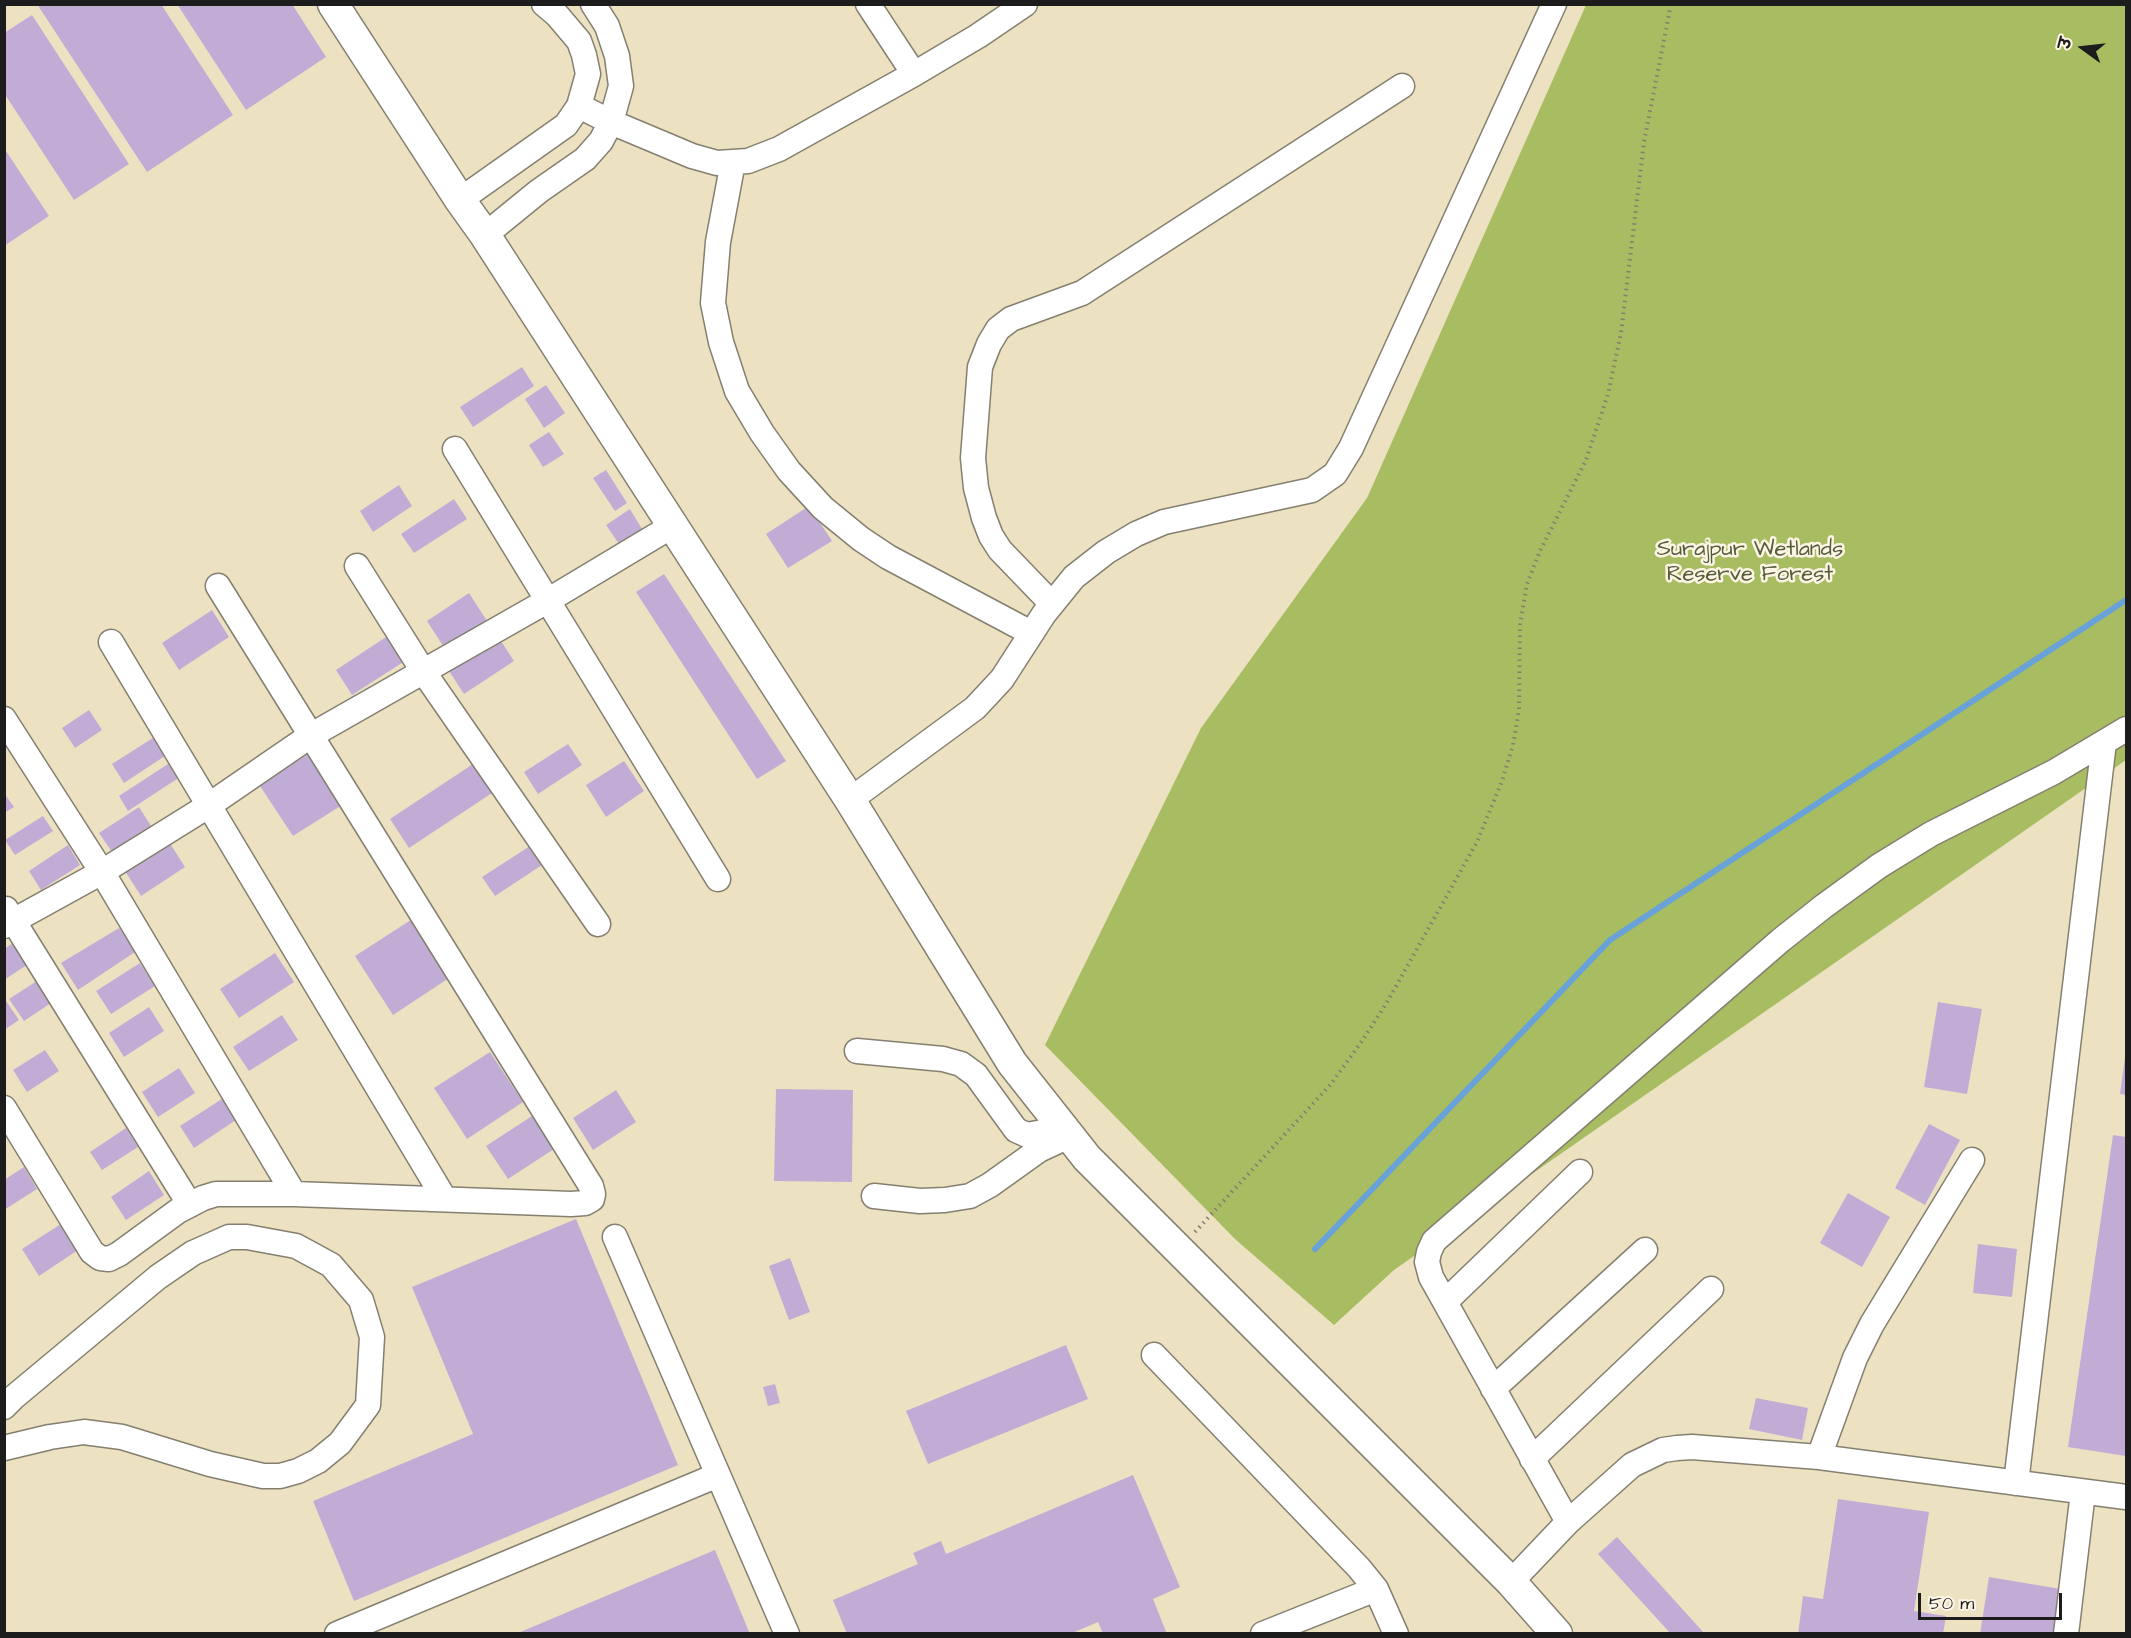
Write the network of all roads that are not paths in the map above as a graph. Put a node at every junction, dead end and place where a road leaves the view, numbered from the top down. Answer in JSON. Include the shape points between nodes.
{"nodes":[{"id":1,"x":333,"y":4,"type":"edge"},
{"id":2,"x":544,"y":4,"type":"edge"},
{"id":3,"x":592,"y":4,"type":"edge"},
{"id":4,"x":868,"y":4,"type":"edge"},
{"id":5,"x":1025,"y":4,"type":"edge"},
{"id":6,"x":1554,"y":4,"type":"edge"},
{"id":7,"x":914,"y":74,"type":"junction"},
{"id":8,"x":1402,"y":86,"type":"dead end"},
{"id":9,"x":579,"y":106,"type":"junction"},
{"id":10,"x":611,"y":122,"type":"junction"},
{"id":11,"x":733,"y":162,"type":"junction"},
{"id":12,"x":460,"y":200,"type":"junction"},
{"id":13,"x":485,"y":235,"type":"junction"},
{"id":14,"x":454,"y":449,"type":"dead end"},
{"id":15,"x":672,"y":526,"type":"junction"},
{"id":16,"x":357,"y":566,"type":"dead end"},
{"id":17,"x":218,"y":586,"type":"dead end"},
{"id":18,"x":547,"y":601,"type":"junction"},
{"id":19,"x":1052,"y":604,"type":"junction"},
{"id":20,"x":1031,"y":633,"type":"junction"},
{"id":21,"x":111,"y":642,"type":"dead end"},
{"id":22,"x":423,"y":671,"type":"junction"},
{"id":23,"x":4,"y":719,"type":"edge"},
{"id":24,"x":2127,"y":729,"type":"edge"},
{"id":25,"x":310,"y":736,"type":"junction"},
{"id":26,"x":2104,"y":742,"type":"junction"},
{"id":27,"x":850,"y":800,"type":"junction"},
{"id":28,"x":208,"y":806,"type":"junction"},
{"id":29,"x":102,"y":872,"type":"junction"},
{"id":30,"x":718,"y":879,"type":"dead end"},
{"id":31,"x":7,"y":918,"type":"edge"},
{"id":32,"x":598,"y":924,"type":"dead end"},
{"id":33,"x":857,"y":1051,"type":"dead end"},
{"id":34,"x":4,"y":1108,"type":"edge"},
{"id":35,"x":1064,"y":1130,"type":"junction"},
{"id":36,"x":1972,"y":1160,"type":"dead end"},
{"id":37,"x":1580,"y":1172,"type":"dead end"},
{"id":38,"x":294,"y":1194,"type":"junction"},
{"id":39,"x":873,"y":1196,"type":"dead end"},
{"id":40,"x":444,"y":1198,"type":"junction"},
{"id":41,"x":190,"y":1205,"type":"junction"},
{"id":42,"x":615,"y":1237,"type":"dead end"},
{"id":43,"x":1645,"y":1250,"type":"dead end"},
{"id":44,"x":1712,"y":1289,"type":"dead end"},
{"id":45,"x":1445,"y":1302,"type":"junction"},
{"id":46,"x":1154,"y":1355,"type":"dead end"},
{"id":47,"x":1493,"y":1389,"type":"junction"},
{"id":48,"x":4,"y":1407,"type":"edge"},
{"id":49,"x":4,"y":1448,"type":"edge"},
{"id":50,"x":1819,"y":1457,"type":"junction"},
{"id":51,"x":1532,"y":1459,"type":"junction"},
{"id":52,"x":718,"y":1476,"type":"junction"},
{"id":53,"x":2016,"y":1483,"type":"junction"},
{"id":54,"x":2083,"y":1492,"type":"junction"},
{"id":55,"x":2127,"y":1497,"type":"edge"},
{"id":56,"x":1568,"y":1522,"type":"junction"},
{"id":57,"x":1511,"y":1582,"type":"junction"},
{"id":58,"x":1376,"y":1589,"type":"junction"},
{"id":59,"x":338,"y":1634,"type":"edge"},
{"id":60,"x":788,"y":1634,"type":"edge"},
{"id":61,"x":1263,"y":1634,"type":"edge"},
{"id":62,"x":1396,"y":1634,"type":"edge"},
{"id":63,"x":1557,"y":1634,"type":"edge"},
{"id":64,"x":2066,"y":1634,"type":"edge"}],
"edges":[{"from":1,"to":12,"type":"main road"},
{"from":2,"to":9,"type":"street","via":[[579,41],[588,74]]},
{"from":3,"to":10,"type":"street","via":[[607,26],[617,56],[621,86]]},
{"from":4,"to":7,"type":"street"},
{"from":5,"to":7,"type":"street"},
{"from":6,"to":19,"type":"street","via":[[1351,448],[1335,474],[1312,490],[1164,522],[1136,534],[1074,577]]},
{"from":7,"to":11,"type":"street","via":[[779,149],[748,161]]},
{"from":8,"to":19,"type":"street","via":[[1082,293],[1011,319],[998,329],[980,367],[973,458],[976,488],[984,518],[1000,550]]},
{"from":9,"to":10,"type":"street"},
{"from":9,"to":12,"type":"street","via":[[566,125]]},
{"from":10,"to":11,"type":"street","via":[[692,156],[717,163]]},
{"from":10,"to":13,"type":"street","via":[[585,159]]},
{"from":11,"to":20,"type":"street","via":[[718,243],[713,303],[737,391],[762,433],[789,471],[823,508],[861,539]]},
{"from":12,"to":13,"type":"main road"},
{"from":13,"to":15,"type":"main road"},
{"from":14,"to":18,"type":"street"},
{"from":15,"to":18,"type":"street"},
{"from":15,"to":27,"type":"main road"},
{"from":16,"to":22,"type":"street"},
{"from":17,"to":25,"type":"street"},
{"from":18,"to":22,"type":"street"},
{"from":18,"to":30,"type":"street"},
{"from":19,"to":20,"type":"street"},
{"from":20,"to":27,"type":"street","via":[[1002,679],[975,708]]},
{"from":21,"to":28,"type":"street"},
{"from":22,"to":25,"type":"street"},
{"from":22,"to":32,"type":"street"},
{"from":23,"to":29,"type":"street"},
{"from":24,"to":26,"type":"street"},
{"from":25,"to":28,"type":"street"},
{"from":25,"to":40,"type":"street","via":[[593,1194],[585,1203],[571,1204]]},
{"from":26,"to":45,"type":"street","via":[[2054,772],[1931,834],[1879,866],[1781,940],[1434,1241],[1427,1262]]},
{"from":26,"to":53,"type":"street"},
{"from":27,"to":35,"type":"main road","via":[[1012,1063]]},
{"from":28,"to":29,"type":"street"},
{"from":28,"to":40,"type":"street"},
{"from":29,"to":31,"type":"street"},
{"from":29,"to":38,"type":"street"},
{"from":31,"to":41,"type":"street"},
{"from":33,"to":35,"type":"street","via":[[961,1064],[976,1075],[1016,1130],[1027,1135]]},
{"from":34,"to":41,"type":"street","via":[[92,1252],[100,1258],[109,1260]]},
{"from":35,"to":39,"type":"street","via":[[970,1196],[920,1201]]},
{"from":35,"to":57,"type":"main road","via":[[1087,1158]]},
{"from":36,"to":50,"type":"street","via":[[1872,1323]]},
{"from":37,"to":45,"type":"street"},
{"from":38,"to":40,"type":"street"},
{"from":38,"to":41,"type":"street","via":[[216,1194]]},
{"from":42,"to":52,"type":"street"},
{"from":43,"to":47,"type":"street"},
{"from":44,"to":51,"type":"street"},
{"from":45,"to":47,"type":"street"},
{"from":46,"to":58,"type":"street"},
{"from":47,"to":51,"type":"street"},
{"from":48,"to":49,"type":"street","via":[[158,1277],[193,1253],[229,1237],[296,1246],[331,1265],[361,1300],[372,1337],[368,1405],[340,1443],[298,1471],[264,1476],[122,1437],[84,1432]]},
{"from":50,"to":53,"type":"street"},
{"from":50,"to":56,"type":"street","via":[[1692,1447],[1663,1450],[1632,1466]]},
{"from":51,"to":56,"type":"street"},
{"from":52,"to":59,"type":"street"},
{"from":52,"to":60,"type":"street"},
{"from":53,"to":54,"type":"street"},
{"from":54,"to":55,"type":"street"},
{"from":54,"to":64,"type":"street"},
{"from":56,"to":57,"type":"street"},
{"from":57,"to":63,"type":"main road"},
{"from":58,"to":61,"type":"street"},
{"from":58,"to":62,"type":"street"}]}
